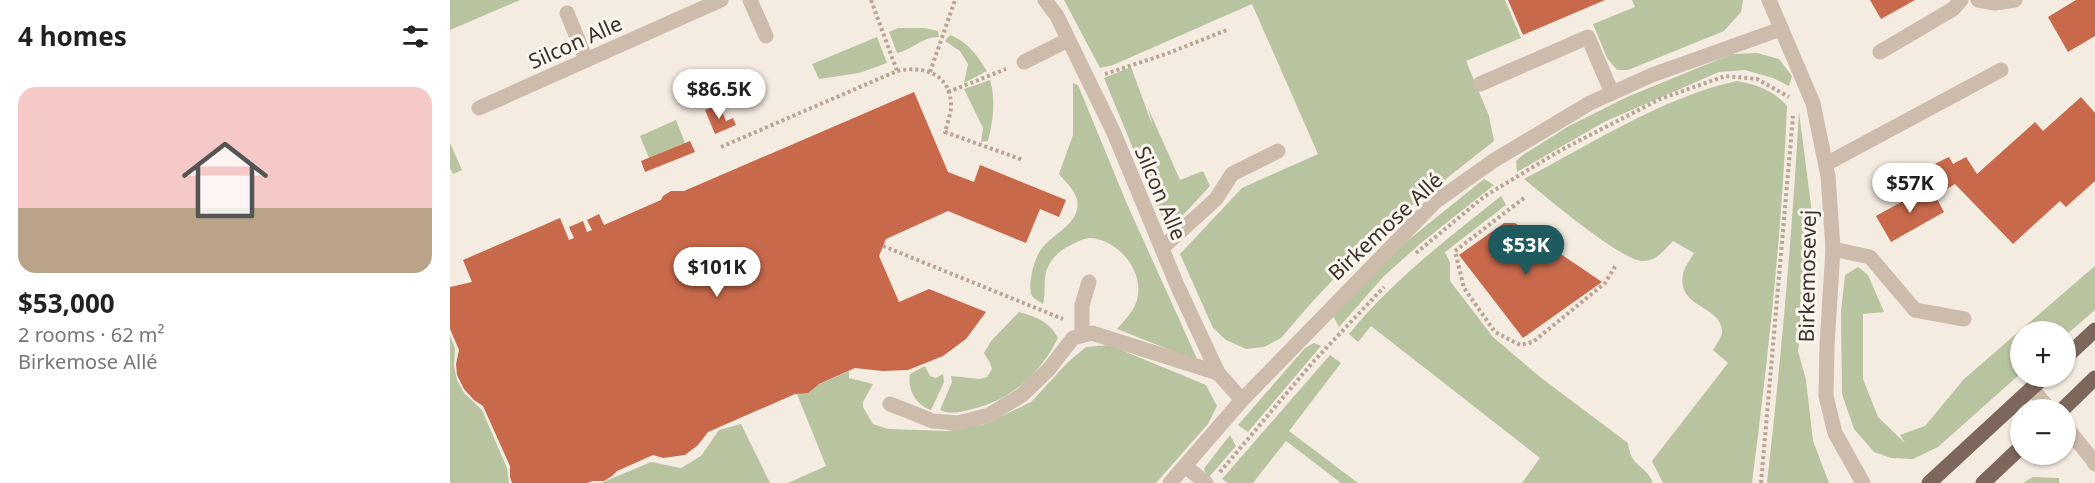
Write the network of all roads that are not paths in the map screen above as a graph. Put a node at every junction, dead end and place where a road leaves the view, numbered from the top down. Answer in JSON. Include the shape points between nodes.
{"nodes":[{"id":1,"x":721,"y":0,"type":"edge"},
{"id":2,"x":750,"y":0,"type":"edge"},
{"id":3,"x":1045,"y":0,"type":"edge"},
{"id":4,"x":1769,"y":0,"type":"edge"},
{"id":5,"x":1961,"y":0,"type":"edge"},
{"id":6,"x":1978,"y":0,"type":"edge"},
{"id":7,"x":2015,"y":0,"type":"edge"},
{"id":8,"x":567,"y":13,"type":"dead end"},
{"id":9,"x":1781,"y":29,"type":"junction"},
{"id":10,"x":766,"y":36,"type":"dead end"},
{"id":11,"x":1068,"y":40,"type":"junction"},
{"id":12,"x":1880,"y":52,"type":"dead end"},
{"id":13,"x":586,"y":59,"type":"junction"},
{"id":14,"x":1024,"y":62,"type":"road end"},
{"id":15,"x":2001,"y":70,"type":"dead end"},
{"id":16,"x":1480,"y":84,"type":"dead end"},
{"id":17,"x":1612,"y":93,"type":"junction"},
{"id":18,"x":479,"y":108,"type":"dead end"},
{"id":19,"x":1278,"y":151,"type":"dead end"},
{"id":20,"x":1826,"y":164,"type":"junction"},
{"id":21,"x":1162,"y":248,"type":"junction"},
{"id":22,"x":1833,"y":249,"type":"junction"},
{"id":23,"x":1089,"y":282,"type":"dead end"},
{"id":24,"x":1964,"y":319,"type":"dead end"},
{"id":25,"x":2095,"y":330,"type":"edge"},
{"id":26,"x":1082,"y":331,"type":"junction"},
{"id":27,"x":2076,"y":348,"type":"edge"},
{"id":28,"x":1218,"y":373,"type":"junction"},
{"id":29,"x":2095,"y":378,"type":"edge"},
{"id":30,"x":2032,"y":389,"type":"joint"},
{"id":31,"x":2041,"y":399,"type":"edge"},
{"id":32,"x":2073,"y":399,"type":"edge"},
{"id":33,"x":1242,"y":400,"type":"junction"},
{"id":34,"x":890,"y":404,"type":"dead end"},
{"id":35,"x":2076,"y":439,"type":"edge"},
{"id":36,"x":2010,"y":457,"type":"edge"},
{"id":37,"x":2095,"y":464,"type":"edge"},
{"id":38,"x":1185,"y":466,"type":"junction"},
{"id":39,"x":1209,"y":482,"type":"edge"},
{"id":40,"x":1170,"y":483,"type":"edge"},
{"id":41,"x":1863,"y":483,"type":"edge"},
{"id":42,"x":1929,"y":483,"type":"edge"},
{"id":43,"x":1983,"y":483,"type":"edge"}],
"edges":[{"from":1,"to":13,"type":"street","name":"Silcon Alle"},
{"from":2,"to":10,"type":"street"},
{"from":3,"to":11,"type":"street","name":"Silcon Alle"},
{"from":4,"to":9,"type":"street","name":"Birkemosevej"},
{"from":5,"to":12,"type":"street","via":[[1953,9]]},
{"from":6,"to":7,"type":"street"},
{"from":8,"to":13,"type":"street"},
{"from":9,"to":17,"type":"street","name":"Birkemose Allé"},
{"from":9,"to":20,"type":"street","name":"Birkemosevej","via":[[1813,103]]},
{"from":11,"to":14,"type":"street"},
{"from":11,"to":21,"type":"street","name":"Silcon Alle","via":[[1114,133]]},
{"from":13,"to":18,"type":"street","name":"Silcon Alle"},
{"from":15,"to":20,"type":"street"},
{"from":16,"to":17,"type":"street","via":[[1588,37]]},
{"from":17,"to":33,"type":"street","name":"Birkemose Allé","via":[[1493,160],[1435,202]]},
{"from":19,"to":21,"type":"street","via":[[1232,174],[1216,199]]},
{"from":20,"to":22,"type":"street","name":"Birkemosevej"},
{"from":21,"to":28,"type":"street","name":"Silcon Alle"},
{"from":22,"to":24,"type":"street","via":[[1870,257],[1915,310]]},
{"from":22,"to":41,"type":"street","name":"Birkemosevej","via":[[1826,396],[1835,433]]},
{"from":23,"to":26,"type":"street","via":[[1082,305]]},
{"from":25,"to":27,"type":"main road"},
{"from":26,"to":28,"type":"street"},
{"from":26,"to":34,"type":"street","via":[[1022,395],[989,415],[958,423],[933,421]]},
{"from":28,"to":33,"type":"street","name":"Silcon Alle"},
{"from":29,"to":32,"type":"main road"},
{"from":30,"to":31,"type":"street"},
{"from":30,"to":42,"type":"main road"},
{"from":33,"to":38,"type":"street","name":"Birkemose Allé"},
{"from":35,"to":37,"type":"street"},
{"from":36,"to":43,"type":"main road"},
{"from":38,"to":39,"type":"street"},
{"from":38,"to":40,"type":"street","name":"Birkemose Allé"}]}
